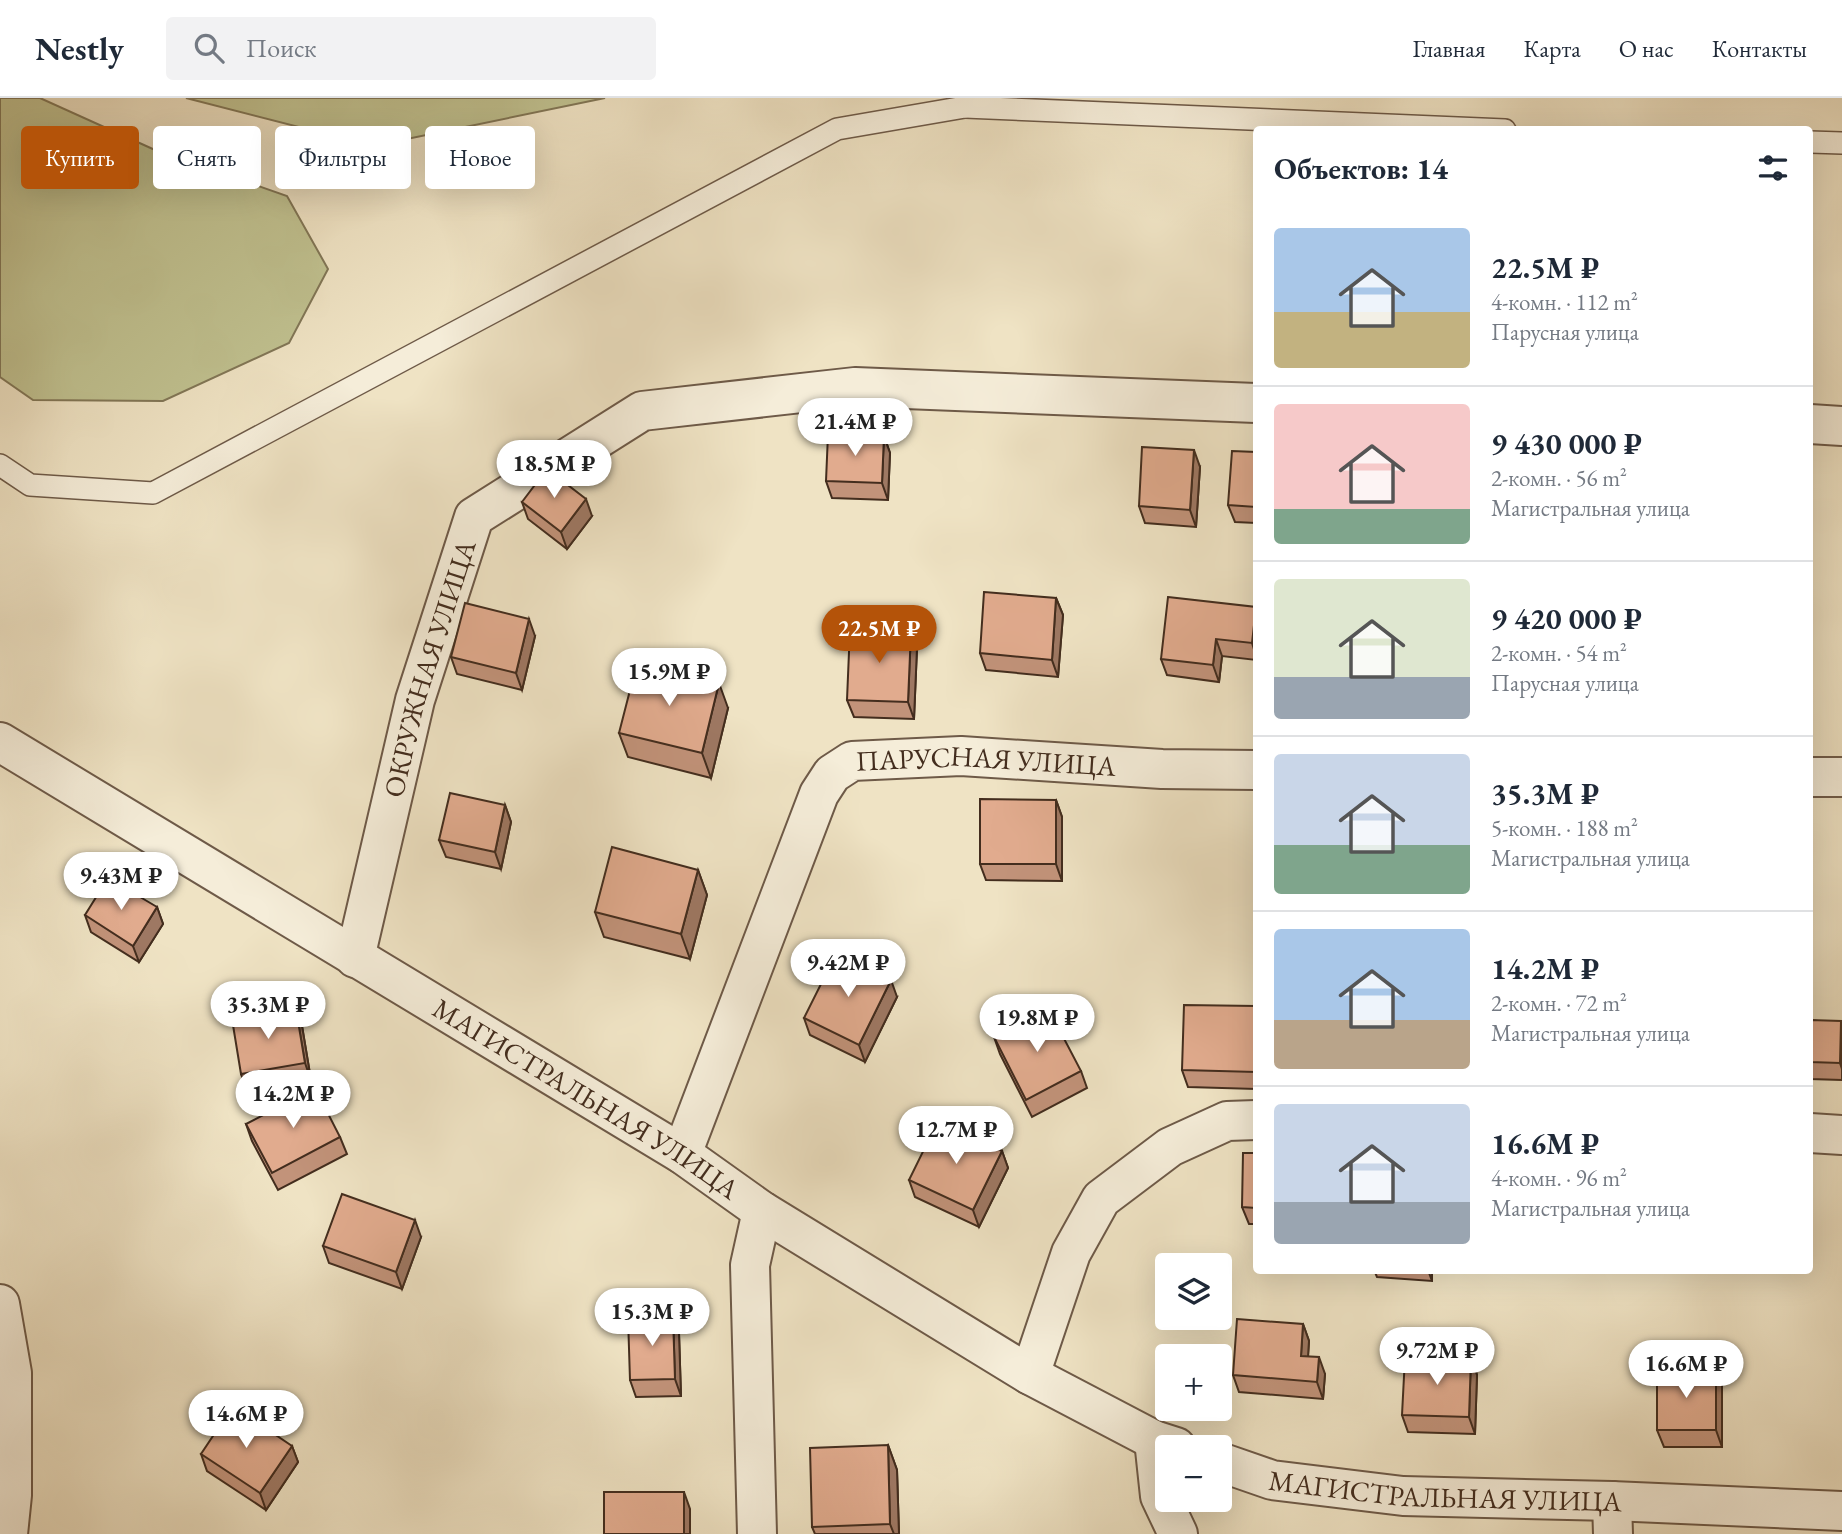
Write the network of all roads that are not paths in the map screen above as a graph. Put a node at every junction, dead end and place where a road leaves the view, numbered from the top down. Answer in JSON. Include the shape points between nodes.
{"nodes":[{"id":1,"x":970,"y":103,"type":"edge"},
{"id":2,"x":1426,"y":126,"type":"edge"},
{"id":3,"x":1813,"y":142,"type":"edge"},
{"id":4,"x":1842,"y":144,"type":"edge"},
{"id":5,"x":1253,"y":403,"type":"edge"},
{"id":6,"x":1813,"y":424,"type":"edge"},
{"id":7,"x":1842,"y":426,"type":"edge"},
{"id":8,"x":0,"y":465,"type":"edge"},
{"id":9,"x":0,"y":742,"type":"edge"},
{"id":10,"x":1253,"y":771,"type":"edge"},
{"id":11,"x":1813,"y":777,"type":"edge"},
{"id":12,"x":1842,"y":777,"type":"edge"},
{"id":13,"x":355,"y":958,"type":"junction"},
{"id":14,"x":1253,"y":1120,"type":"edge"},
{"id":15,"x":1813,"y":1133,"type":"edge"},
{"id":16,"x":1842,"y":1135,"type":"edge"},
{"id":17,"x":682,"y":1154,"type":"junction"},
{"id":18,"x":762,"y":1211,"type":"junction"},
{"id":19,"x":0,"y":1304,"type":"edge"},
{"id":20,"x":1030,"y":1375,"type":"junction"},
{"id":21,"x":1155,"y":1438,"type":"edge"},
{"id":22,"x":1232,"y":1466,"type":"edge"},
{"id":23,"x":1842,"y":1511,"type":"edge"},
{"id":24,"x":1168,"y":1512,"type":"edge"},
{"id":25,"x":1613,"y":1517,"type":"edge"},
{"id":26,"x":8,"y":1534,"type":"edge"},
{"id":27,"x":757,"y":1534,"type":"edge"},
{"id":28,"x":1178,"y":1534,"type":"edge"}],
"edges":[{"from":1,"to":2,"type":"lane"},
{"from":1,"to":8,"type":"lane","via":[[837,129],[153,493],[30,485]]},
{"from":3,"to":4,"type":"lane"},
{"from":5,"to":13,"type":"street","name":"ОКРУЖНАЯ УЛИЦА","via":[[855,387],[642,411],[474,517],[415,700]]},
{"from":6,"to":7,"type":"street"},
{"from":9,"to":13,"type":"street","name":"МАГИСТРАЛЬНАЯ УЛИЦА"},
{"from":10,"to":17,"type":"street","name":"ПАРУСНАЯ УЛИЦА","via":[[961,756],[852,761],[832,774],[819,794]]},
{"from":11,"to":12,"type":"street"},
{"from":13,"to":17,"type":"street","name":"МАГИСТРАЛЬНАЯ УЛИЦА"},
{"from":14,"to":20,"type":"street","via":[[1227,1121],[1170,1147],[1101,1199],[1071,1254]]},
{"from":15,"to":16,"type":"street"},
{"from":17,"to":18,"type":"street","name":"МАГИСТРАЛЬНАЯ УЛИЦА"},
{"from":18,"to":20,"type":"street","name":"МАГИСТРАЛЬНАЯ УЛИЦА"},
{"from":18,"to":27,"type":"street","via":[[750,1265]]},
{"from":19,"to":26,"type":"street","via":[[12,1373]]},
{"from":20,"to":21,"type":"street","name":"МАГИСТРАЛЬНАЯ УЛИЦА"},
{"from":22,"to":25,"type":"street","name":"МАГИСТРАЛЬНАЯ УЛИЦА","via":[[1272,1479]]},
{"from":23,"to":25,"type":"street","name":"МАГИСТРАЛЬНАЯ УЛИЦА"},
{"from":24,"to":28,"type":"street"}]}
